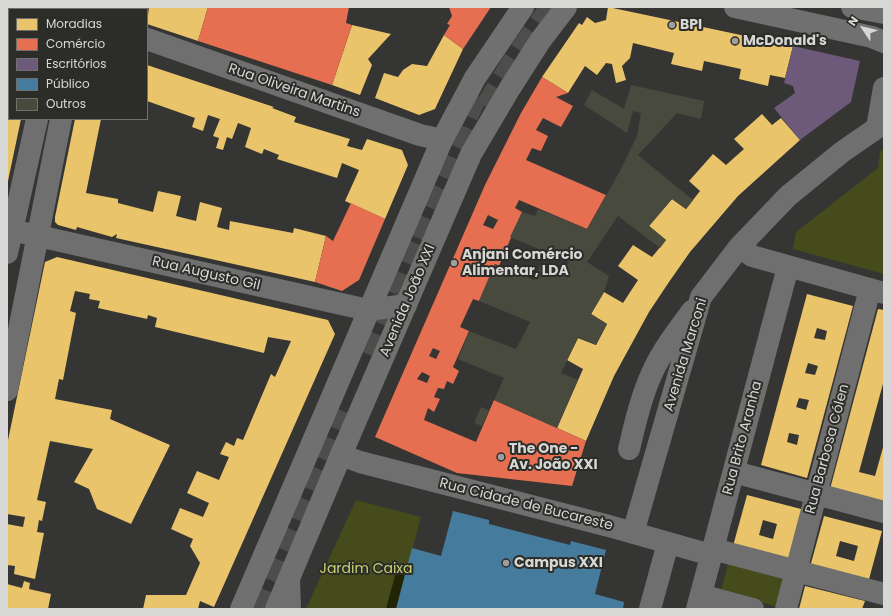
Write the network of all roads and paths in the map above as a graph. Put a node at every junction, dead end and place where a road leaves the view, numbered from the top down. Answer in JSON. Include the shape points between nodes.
{"nodes":[{"id":1,"x":523,"y":7,"type":"edge"},
{"id":2,"x":566,"y":7,"type":"edge"},
{"id":3,"x":735,"y":7,"type":"edge"},
{"id":4,"x":852,"y":7,"type":"edge"},
{"id":5,"x":884,"y":13,"type":"edge"},
{"id":6,"x":148,"y":39,"type":"edge"},
{"id":7,"x":884,"y":42,"type":"edge"},
{"id":8,"x":884,"y":88,"type":"edge"},
{"id":9,"x":37,"y":120,"type":"edge"},
{"id":10,"x":61,"y":120,"type":"edge"},
{"id":11,"x":880,"y":126,"type":"edge"},
{"id":12,"x":442,"y":140,"type":"junction"},
{"id":13,"x":471,"y":154,"type":"junction"},
{"id":14,"x":9,"y":229,"type":"edge"},
{"id":15,"x":37,"y":236,"type":"junction"},
{"id":16,"x":740,"y":246,"type":"junction"},
{"id":17,"x":7,"y":254,"type":"edge"},
{"id":18,"x":788,"y":267,"type":"junction"},
{"id":19,"x":877,"y":291,"type":"edge"},
{"id":20,"x":702,"y":297,"type":"junction"},
{"id":21,"x":406,"y":305,"type":"junction"},
{"id":22,"x":368,"y":310,"type":"junction"},
{"id":23,"x":7,"y":390,"type":"edge"},
{"id":24,"x":629,"y":449,"type":"dead end"},
{"id":25,"x":341,"y":455,"type":"junction"},
{"id":26,"x":734,"y":472,"type":"junction"},
{"id":27,"x":816,"y":494,"type":"junction"},
{"id":28,"x":884,"y":512,"type":"edge"},
{"id":29,"x":633,"y":533,"type":"junction"},
{"id":30,"x":668,"y":543,"type":"junction"},
{"id":31,"x":712,"y":552,"type":"junction"},
{"id":32,"x":796,"y":570,"type":"junction"},
{"id":33,"x":289,"y":578,"type":"junction"},
{"id":34,"x":882,"y":595,"type":"edge"},
{"id":35,"x":699,"y":602,"type":"edge"},
{"id":36,"x":241,"y":609,"type":"edge"},
{"id":37,"x":276,"y":609,"type":"edge"},
{"id":38,"x":290,"y":609,"type":"edge"},
{"id":39,"x":650,"y":609,"type":"edge"},
{"id":40,"x":753,"y":609,"type":"edge"},
{"id":41,"x":786,"y":609,"type":"edge"}],
"edges":[{"from":1,"to":12,"type":"main road","via":[[475,78]]},
{"from":2,"to":13,"type":"main road","name":"Avenida João XXI","via":[[540,41]]},
{"from":3,"to":7,"type":"main road","via":[[872,37]]},
{"from":4,"to":5,"type":"main road"},
{"from":6,"to":12,"type":"street","name":"Rua Oliveira Martins","via":[[420,135]]},
{"from":8,"to":11,"type":"street","name":"Avenida Marconi"},
{"from":9,"to":14,"type":"street"},
{"from":10,"to":15,"type":"street"},
{"from":11,"to":16,"type":"street","name":"Avenida Marconi","via":[[809,178]]},
{"from":12,"to":13,"type":"main road"},
{"from":12,"to":22,"type":"main road"},
{"from":13,"to":21,"type":"main road","name":"Avenida João XXI"},
{"from":14,"to":15,"type":"street","name":"Rua Augusto Gil"},
{"from":14,"to":17,"type":"street"},
{"from":15,"to":22,"type":"street","name":"Rua Augusto Gil"},
{"from":15,"to":23,"type":"street"},
{"from":16,"to":18,"type":"street","via":[[752,256]]},
{"from":16,"to":20,"type":"street","name":"Avenida Marconi"},
{"from":18,"to":19,"type":"street"},
{"from":18,"to":26,"type":"street","name":"Rua Brito Aranha"},
{"from":19,"to":27,"type":"street","name":"Rua Barbosa Cólen"},
{"from":20,"to":24,"type":"street","via":[[670,341],[652,372]]},
{"from":20,"to":29,"type":"street","name":"Avenida Marconi"},
{"from":21,"to":22,"type":"street","name":"Rua Augusto Gil"},
{"from":21,"to":25,"type":"main road","name":"Avenida João XXI"},
{"from":22,"to":36,"type":"main road"},
{"from":25,"to":29,"type":"street","name":"Rua Cidade de Bucareste"},
{"from":25,"to":33,"type":"main road","name":"Avenida João XXI"},
{"from":26,"to":27,"type":"street"},
{"from":26,"to":31,"type":"street","name":"Rua Brito Aranha"},
{"from":27,"to":28,"type":"street"},
{"from":27,"to":32,"type":"street","name":"Rua Barbosa Cólen"},
{"from":29,"to":30,"type":"street","name":"Rua Cidade de Bucareste"},
{"from":30,"to":31,"type":"street","name":"Rua Cidade de Bucareste"},
{"from":30,"to":39,"type":"street"},
{"from":31,"to":32,"type":"street","name":"Rua Cidade de Bucareste"},
{"from":31,"to":35,"type":"street","name":"Rua Brito Aranha"},
{"from":32,"to":34,"type":"street","name":"Rua Cidade de Bucareste"},
{"from":32,"to":41,"type":"street","name":"Rua Barbosa Cólen"},
{"from":33,"to":37,"type":"main road","name":"Avenida João XXI"},
{"from":33,"to":38,"type":"street"},
{"from":35,"to":40,"type":"street"}]}
